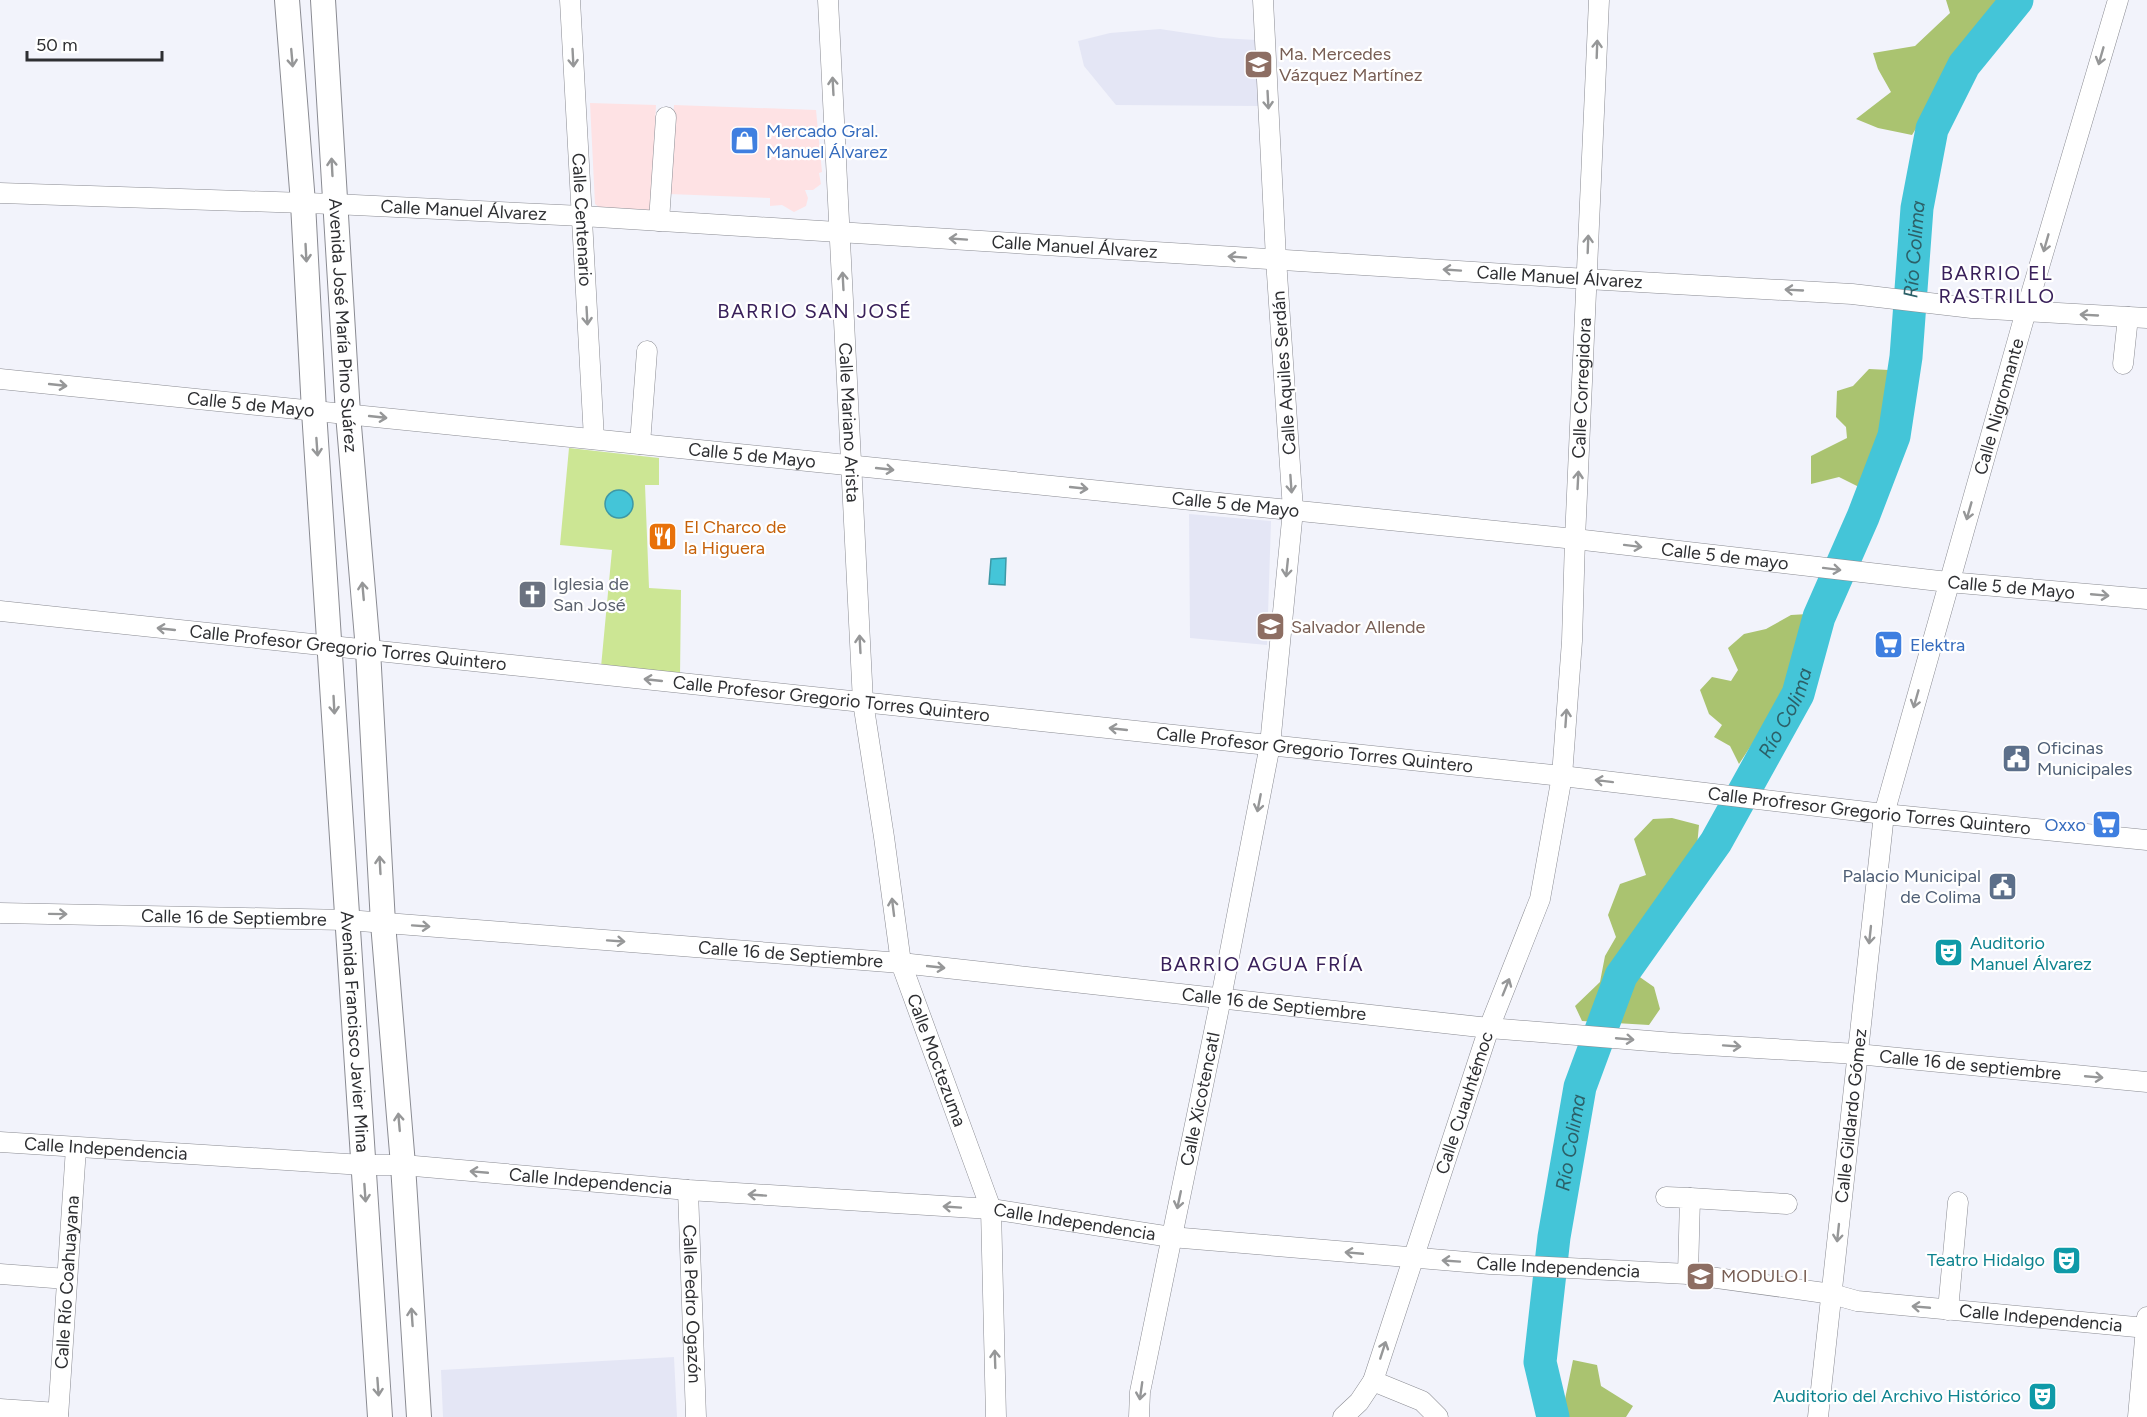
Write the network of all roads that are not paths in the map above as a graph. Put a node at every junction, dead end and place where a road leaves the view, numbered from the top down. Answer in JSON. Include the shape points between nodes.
{"nodes":[{"id":1,"x":287,"y":0,"type":"edge"},
{"id":2,"x":323,"y":0,"type":"edge"},
{"id":3,"x":570,"y":0,"type":"edge"},
{"id":4,"x":828,"y":0,"type":"edge"},
{"id":5,"x":1263,"y":0,"type":"edge"},
{"id":6,"x":1599,"y":0,"type":"edge"},
{"id":7,"x":2118,"y":0,"type":"edge"},
{"id":8,"x":666,"y":117,"type":"dead end"},
{"id":9,"x":0,"y":193,"type":"edge"},
{"id":10,"x":303,"y":203,"type":"junction"},
{"id":11,"x":334,"y":204,"type":"junction"},
{"id":12,"x":582,"y":216,"type":"junction"},
{"id":13,"x":659,"y":221,"type":"junction"},
{"id":14,"x":840,"y":232,"type":"junction"},
{"id":15,"x":1276,"y":259,"type":"junction"},
{"id":16,"x":1587,"y":279,"type":"junction"},
{"id":17,"x":2026,"y":311,"type":"junction"},
{"id":18,"x":2138,"y":317,"type":"edge"},
{"id":19,"x":648,"y":351,"type":"dead end"},
{"id":20,"x":2123,"y":364,"type":"dead end"},
{"id":21,"x":0,"y":379,"type":"edge"},
{"id":22,"x":314,"y":411,"type":"junction"},
{"id":23,"x":348,"y":414,"type":"junction"},
{"id":24,"x":594,"y":439,"type":"junction"},
{"id":25,"x":640,"y":444,"type":"junction"},
{"id":26,"x":852,"y":465,"type":"junction"},
{"id":27,"x":1293,"y":510,"type":"junction"},
{"id":28,"x":1575,"y":539,"type":"junction"},
{"id":29,"x":1874,"y":574,"type":"joint"},
{"id":30,"x":1948,"y":582,"type":"junction"},
{"id":31,"x":2147,"y":599,"type":"edge"},
{"id":32,"x":0,"y":611,"type":"edge"},
{"id":33,"x":330,"y":646,"type":"junction"},
{"id":34,"x":368,"y":650,"type":"junction"},
{"id":35,"x":863,"y":702,"type":"junction"},
{"id":36,"x":1270,"y":745,"type":"junction"},
{"id":37,"x":1562,"y":776,"type":"junction"},
{"id":38,"x":1662,"y":788,"type":"joint"},
{"id":39,"x":1884,"y":814,"type":"junction"},
{"id":40,"x":2147,"y":840,"type":"edge"},
{"id":41,"x":0,"y":913,"type":"edge"},
{"id":42,"x":347,"y":920,"type":"junction"},
{"id":43,"x":383,"y":923,"type":"junction"},
{"id":44,"x":901,"y":963,"type":"junction"},
{"id":45,"x":1221,"y":998,"type":"junction"},
{"id":46,"x":1490,"y":1028,"type":"junction"},
{"id":47,"x":1577,"y":1035,"type":"joint"},
{"id":48,"x":1857,"y":1054,"type":"junction"},
{"id":49,"x":2147,"y":1082,"type":"edge"},
{"id":50,"x":0,"y":1142,"type":"edge"},
{"id":51,"x":76,"y":1148,"type":"junction"},
{"id":52,"x":363,"y":1165,"type":"junction"},
{"id":53,"x":403,"y":1165,"type":"junction"},
{"id":54,"x":688,"y":1190,"type":"junction"},
{"id":55,"x":1666,"y":1197,"type":"dead end"},
{"id":56,"x":1690,"y":1198,"type":"junction"},
{"id":57,"x":1958,"y":1202,"type":"dead end"},
{"id":58,"x":1787,"y":1204,"type":"dead end"},
{"id":59,"x":991,"y":1209,"type":"junction"},
{"id":60,"x":1172,"y":1237,"type":"junction"},
{"id":61,"x":1412,"y":1258,"type":"junction"},
{"id":62,"x":0,"y":1274,"type":"edge"},
{"id":63,"x":1688,"y":1274,"type":"junction"},
{"id":64,"x":67,"y":1280,"type":"junction"},
{"id":65,"x":1832,"y":1294,"type":"junction"},
{"id":66,"x":1948,"y":1310,"type":"junction"},
{"id":67,"x":2147,"y":1324,"type":"edge"},
{"id":68,"x":1373,"y":1381,"type":"junction"},
{"id":69,"x":0,"y":1409,"type":"edge"},
{"id":70,"x":58,"y":1415,"type":"edge"},
{"id":71,"x":380,"y":1417,"type":"edge"},
{"id":72,"x":419,"y":1417,"type":"edge"},
{"id":73,"x":696,"y":1417,"type":"edge"},
{"id":74,"x":996,"y":1417,"type":"edge"},
{"id":75,"x":1139,"y":1417,"type":"edge"},
{"id":76,"x":1343,"y":1417,"type":"edge"},
{"id":77,"x":1438,"y":1417,"type":"edge"},
{"id":78,"x":1818,"y":1417,"type":"edge"},
{"id":79,"x":2138,"y":1417,"type":"edge"}],
"edges":[{"from":1,"to":10,"type":"main road","name":"Avenida José María Pino Suárez","one_way":true},
{"from":11,"to":2,"type":"main road","name":"Avenida José María Pino Suárez","one_way":true},
{"from":3,"to":12,"type":"street","name":"Calle Centenario","one_way":true},
{"from":14,"to":4,"type":"street","name":"Calle Mariano Arista","one_way":true},
{"from":5,"to":15,"type":"street","name":"Calle Aquiles Serdán","one_way":true},
{"from":16,"to":6,"type":"street","name":"Calle Corregidora","one_way":true},
{"from":7,"to":17,"type":"street","name":"Calle Nigromante","one_way":true},
{"from":8,"to":13,"type":"street"},
{"from":9,"to":10,"type":"street","name":"Calle Manuel Álvarez"},
{"from":10,"to":11,"type":"street","name":"Calle Manuel Álvarez"},
{"from":10,"to":22,"type":"main road","name":"Avenida José María Pino Suárez","one_way":true},
{"from":11,"to":12,"type":"street","name":"Calle Manuel Álvarez"},
{"from":11,"to":23,"type":"main road","name":"Avenida José María Pino Suárez"},
{"from":12,"to":13,"type":"street","name":"Calle Manuel Álvarez"},
{"from":12,"to":24,"type":"street","name":"Calle Centenario","one_way":true},
{"from":13,"to":14,"type":"street","name":"Calle Manuel Álvarez"},
{"from":15,"to":14,"type":"street","name":"Calle Manuel Álvarez","one_way":true},
{"from":26,"to":14,"type":"street","name":"Calle Mariano Arista","one_way":true},
{"from":16,"to":15,"type":"street","name":"Calle Manuel Álvarez","one_way":true},
{"from":15,"to":27,"type":"street","name":"Calle Aquiles Serdán","one_way":true},
{"from":17,"to":16,"type":"street","name":"Calle Manuel Álvarez","one_way":true,"via":[[1852,294]]},
{"from":28,"to":16,"type":"street","name":"Calle Corregidora","one_way":true},
{"from":18,"to":17,"type":"street","name":"Calle Manuel Álvarez","one_way":true},
{"from":17,"to":30,"type":"street","name":"Calle Nigromante","one_way":true},
{"from":18,"to":20,"type":"street"},
{"from":19,"to":25,"type":"street"},
{"from":21,"to":22,"type":"street","name":"Calle 5 de Mayo","one_way":true},
{"from":22,"to":23,"type":"street","name":"Calle 5 de Mayo"},
{"from":22,"to":33,"type":"main road","name":"Avenida José María Pino Suárez","one_way":true},
{"from":23,"to":24,"type":"street","name":"Calle 5 de Mayo","one_way":true},
{"from":34,"to":23,"type":"main road","name":"Avenida José María Pino Suárez","one_way":true},
{"from":24,"to":25,"type":"street","name":"Calle 5 de Mayo"},
{"from":25,"to":26,"type":"street","name":"Calle 5 de Mayo"},
{"from":26,"to":27,"type":"street","name":"Calle 5 de Mayo","one_way":true},
{"from":35,"to":26,"type":"street","name":"Calle Mariano Arista","one_way":true},
{"from":27,"to":28,"type":"street","name":"Calle 5 de Mayo"},
{"from":27,"to":36,"type":"street","name":"Calle Aquiles Serdán","one_way":true},
{"from":28,"to":29,"type":"street","name":"Calle 5 de mayo","one_way":true},
{"from":37,"to":28,"type":"street","name":"Calle Corregidora","one_way":true},
{"from":29,"to":30,"type":"street","name":"Calle 5 de Mayo"},
{"from":30,"to":31,"type":"street","name":"Calle 5 de Mayo","one_way":true},
{"from":30,"to":39,"type":"street","name":"Calle Nigromante","one_way":true},
{"from":33,"to":32,"type":"street","name":"Calle Profesor Gregorio Torres Quintero","one_way":true},
{"from":33,"to":34,"type":"street","name":"Calle Profesor Gregorio Torres Quintero"},
{"from":33,"to":42,"type":"main road","name":"Avenida Francisco Javier Mina","one_way":true},
{"from":35,"to":34,"type":"street","name":"Calle Profesor Gregorio Torres Quintero","one_way":true},
{"from":43,"to":34,"type":"main road","name":"Avenida Francisco Javier Mina","one_way":true},
{"from":36,"to":35,"type":"street","name":"Calle Profesor Gregorio Torres Quintero","one_way":true},
{"from":44,"to":35,"type":"street","name":"Calle Moctezuma","one_way":true},
{"from":36,"to":37,"type":"street","name":"Calle Profesor Gregorio Torres Quintero"},
{"from":36,"to":45,"type":"street","name":"Calle Xicotencatl","one_way":true},
{"from":38,"to":37,"type":"street","name":"Calle Profesor Gregorio Torres Quintero","one_way":true},
{"from":46,"to":37,"type":"street","name":"Calle Cuauhtémoc","one_way":true,"via":[[1540,898]]},
{"from":38,"to":39,"type":"street","name":"Calle Profresor Gregorio Torres Quintero"},
{"from":39,"to":40,"type":"street","name":"Calle Profresor Gregorio Torres Quintero"},
{"from":39,"to":48,"type":"street","name":"Calle Gildardo Gómez","one_way":true},
{"from":41,"to":42,"type":"street","name":"Calle 16 de Septiembre","one_way":true},
{"from":42,"to":43,"type":"street","name":"Calle 16 de Septiembre"},
{"from":42,"to":52,"type":"main road","name":"Avenida Francisco Javier Mina"},
{"from":43,"to":44,"type":"street","name":"Calle 16 de Septiembre","one_way":true},
{"from":53,"to":43,"type":"main road","name":"Avenida Francisco Javier Mina","one_way":true},
{"from":44,"to":45,"type":"street","name":"Calle 16 de Septiembre","one_way":true},
{"from":44,"to":59,"type":"street","name":"Calle Moctezuma"},
{"from":45,"to":46,"type":"street","name":"Calle 16 de Septiembre"},
{"from":45,"to":60,"type":"street","name":"Calle Xicotencatl","one_way":true},
{"from":46,"to":47,"type":"street","name":"Calle 16 de Septiembre"},
{"from":46,"to":61,"type":"street","name":"Calle Cuauhtémoc"},
{"from":47,"to":48,"type":"street","name":"Calle 16 de septiembre","one_way":true},
{"from":48,"to":49,"type":"street","name":"Calle 16 de septiembre","one_way":true},
{"from":48,"to":65,"type":"street","name":"Calle Gildardo Gómez","one_way":true},
{"from":50,"to":51,"type":"street","name":"Calle Independencia"},
{"from":51,"to":52,"type":"street","name":"Calle Independencia"},
{"from":51,"to":64,"type":"street","name":"Calle Río Coahuayana"},
{"from":52,"to":53,"type":"street","name":"Calle Independencia"},
{"from":52,"to":71,"type":"main road","name":"Avenida Francisco Javier Mina","one_way":true},
{"from":54,"to":53,"type":"street","name":"Calle Independencia","one_way":true},
{"from":72,"to":53,"type":"main road","name":"Avenida Francisco Javier Mina","one_way":true},
{"from":59,"to":54,"type":"street","name":"Calle Independencia","one_way":true},
{"from":54,"to":73,"type":"street","name":"Calle Pedro Ogazón"},
{"from":55,"to":56,"type":"street"},
{"from":56,"to":58,"type":"street"},
{"from":56,"to":63,"type":"street"},
{"from":57,"to":66,"type":"street"},
{"from":59,"to":60,"type":"street","name":"Calle Independencia"},
{"from":74,"to":59,"type":"street","name":"Calle Moctezuma","one_way":true},
{"from":61,"to":60,"type":"street","name":"Calle Independencia","one_way":true},
{"from":60,"to":75,"type":"street","name":"Calle Xicotencatl","one_way":true,"via":[[1140,1392]]},
{"from":63,"to":61,"type":"street","name":"Calle Independencia","one_way":true},
{"from":68,"to":61,"type":"street","name":"Calle Cuauhtémoc","one_way":true},
{"from":62,"to":64,"type":"street"},
{"from":63,"to":65,"type":"street","name":"Calle Independencia"},
{"from":64,"to":70,"type":"street","name":"Calle Río Coahuayana"},
{"from":66,"to":65,"type":"street","name":"Calle Independencia","one_way":true,"via":[[1857,1301]]},
{"from":65,"to":78,"type":"street","name":"Calle Gildardo Gómez"},
{"from":66,"to":67,"type":"street","name":"Calle Independencia"},
{"from":67,"to":79,"type":"street"},
{"from":68,"to":76,"type":"street","name":"Calle Cuauhtémoc"},
{"from":68,"to":77,"type":"street","via":[[1422,1401]]},
{"from":69,"to":70,"type":"street"}]}
